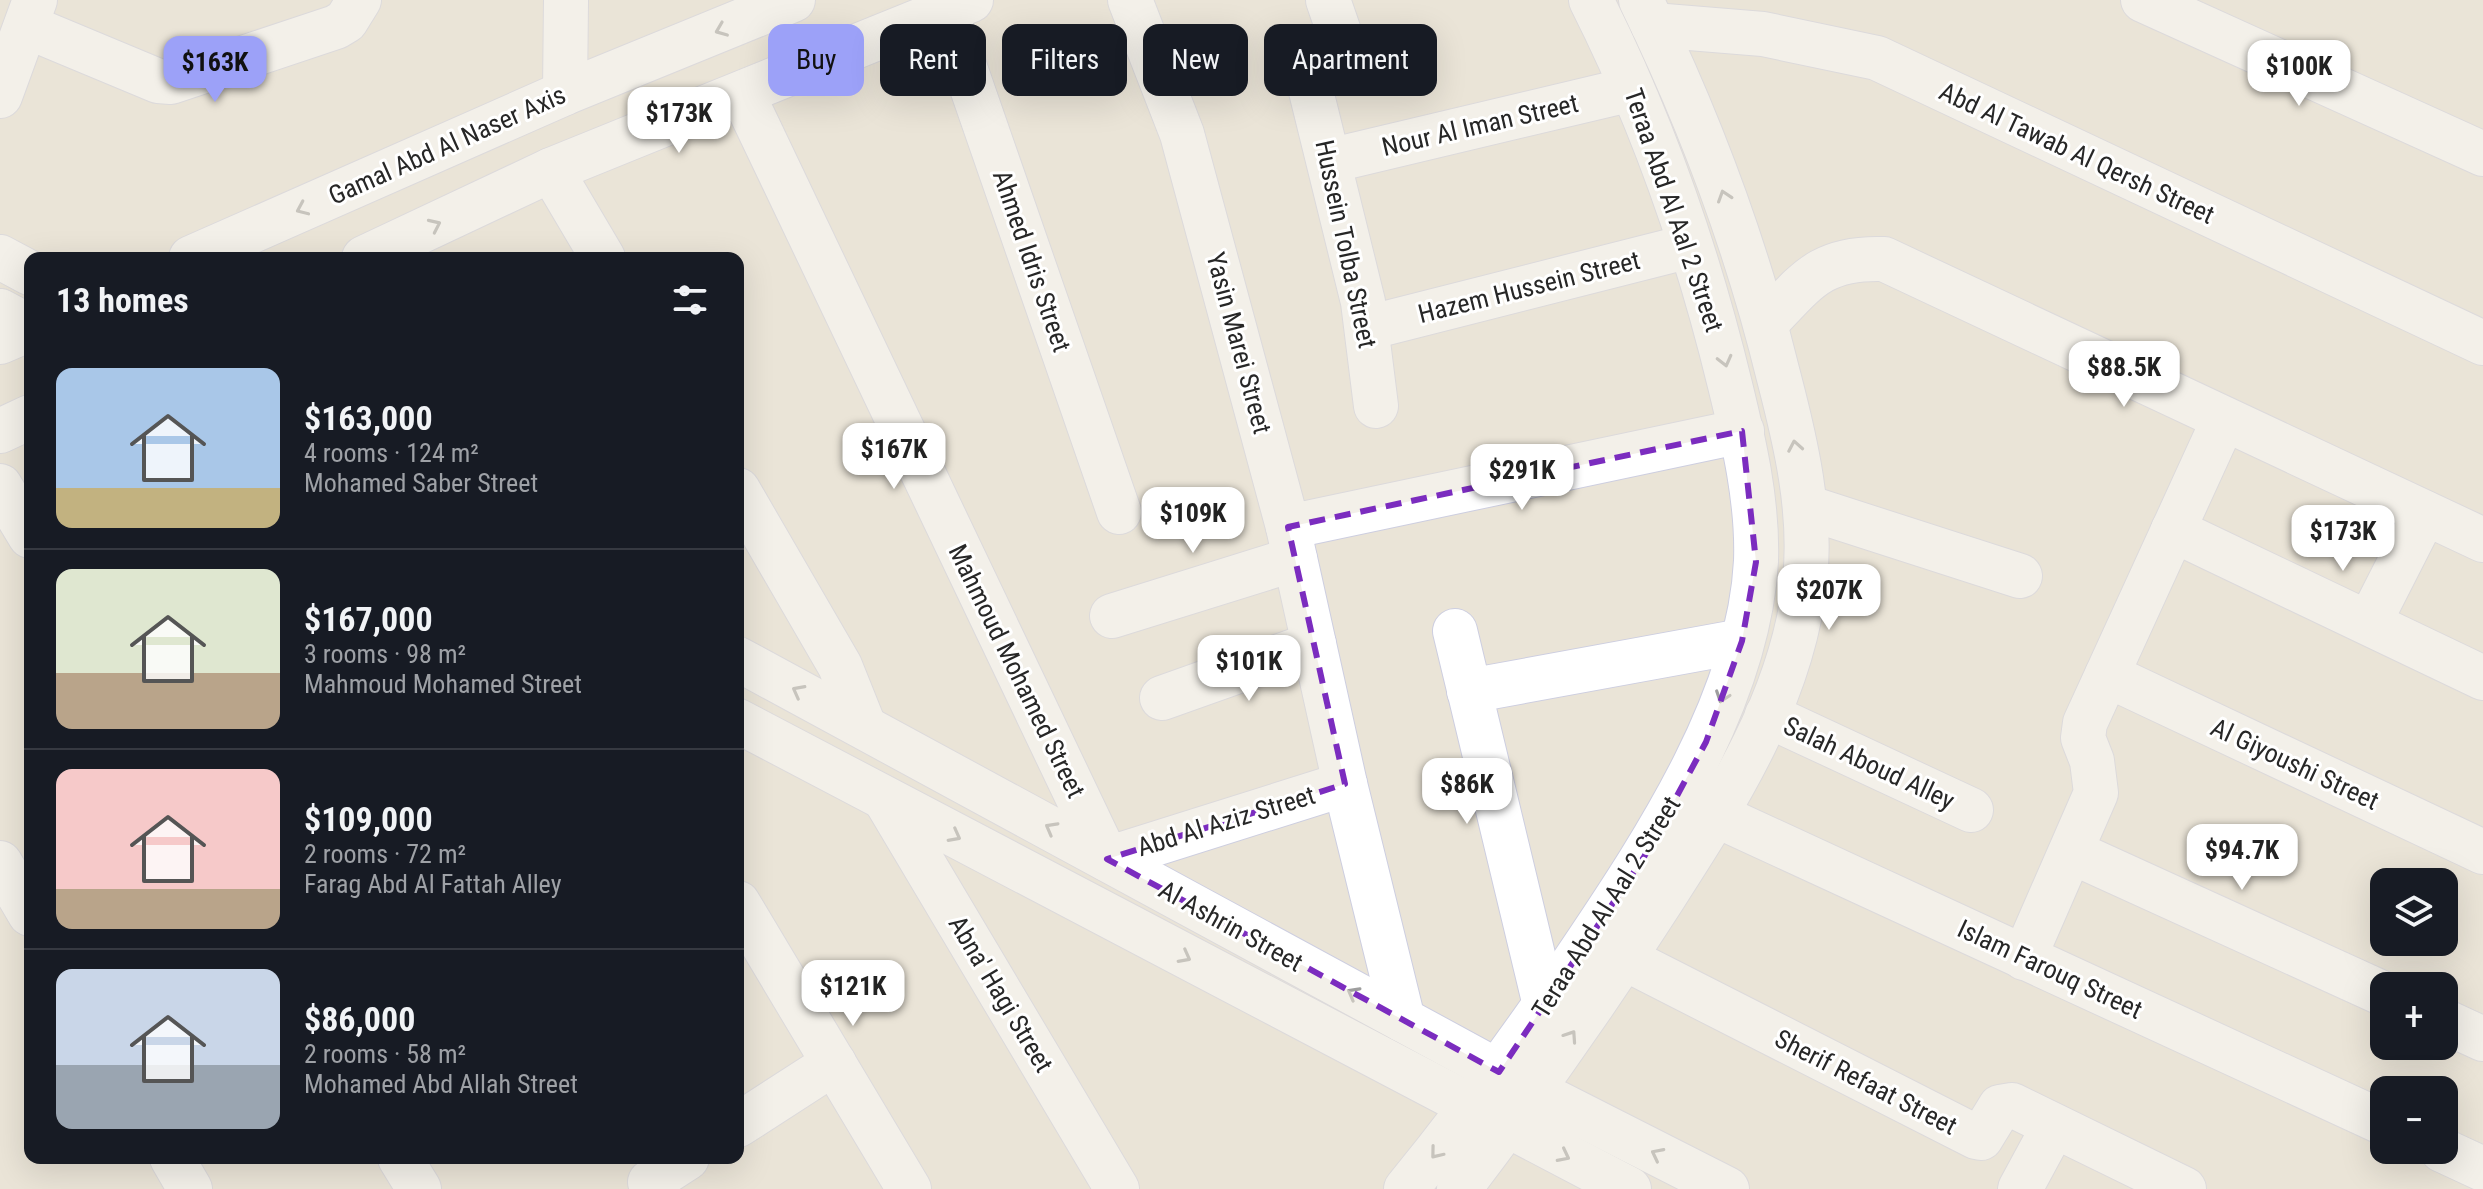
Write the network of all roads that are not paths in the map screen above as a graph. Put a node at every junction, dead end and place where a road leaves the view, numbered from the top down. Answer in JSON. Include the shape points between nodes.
{"nodes":[{"id":1,"x":359,"y":0,"type":"edge"},
{"id":2,"x":566,"y":0,"type":"edge"},
{"id":3,"x":1130,"y":0,"type":"edge"},
{"id":4,"x":1328,"y":0,"type":"edge"},
{"id":5,"x":1591,"y":0,"type":"edge"},
{"id":6,"x":2143,"y":0,"type":"edge"},
{"id":7,"x":774,"y":4,"type":"edge"},
{"id":8,"x":958,"y":5,"type":"edge"},
{"id":9,"x":31,"y":13,"type":"edge"},
{"id":10,"x":1647,"y":13,"type":"edge"},
{"id":11,"x":1336,"y":24,"type":"edge"},
{"id":12,"x":1632,"y":89,"type":"junction"},
{"id":13,"x":565,"y":93,"type":"junction"},
{"id":14,"x":742,"y":93,"type":"junction"},
{"id":15,"x":0,"y":96,"type":"edge"},
{"id":16,"x":1312,"y":96,"type":"edge"},
{"id":17,"x":2483,"y":154,"type":"edge"},
{"id":18,"x":1329,"y":161,"type":"junction"},
{"id":19,"x":551,"y":170,"type":"junction"},
{"id":20,"x":1690,"y":246,"type":"junction"},
{"id":21,"x":205,"y":252,"type":"edge"},
{"id":22,"x":377,"y":252,"type":"edge"},
{"id":23,"x":599,"y":252,"type":"edge"},
{"id":24,"x":0,"y":257,"type":"edge"},
{"id":25,"x":24,"y":270,"type":"edge"},
{"id":26,"x":0,"y":311,"type":"edge"},
{"id":27,"x":1766,"y":323,"type":"junction"},
{"id":28,"x":24,"y":325,"type":"edge"},
{"id":29,"x":1367,"y":328,"type":"junction"},
{"id":30,"x":24,"y":331,"type":"edge"},
{"id":31,"x":0,"y":342,"type":"edge"},
{"id":32,"x":2483,"y":343,"type":"edge"},
{"id":33,"x":1376,"y":406,"type":"dead end"},
{"id":34,"x":2224,"y":419,"type":"junction"},
{"id":35,"x":24,"y":420,"type":"edge"},
{"id":36,"x":0,"y":431,"type":"edge"},
{"id":37,"x":1742,"y":431,"type":"junction"},
{"id":38,"x":0,"y":486,"type":"edge"},
{"id":39,"x":744,"y":500,"type":"edge"},
{"id":40,"x":1806,"y":507,"type":"junction"},
{"id":41,"x":1119,"y":512,"type":"dead end"},
{"id":42,"x":2425,"y":513,"type":"junction"},
{"id":43,"x":24,"y":526,"type":"edge"},
{"id":44,"x":2173,"y":530,"type":"junction"},
{"id":45,"x":2483,"y":540,"type":"edge"},
{"id":46,"x":1292,"y":543,"type":"junction"},
{"id":47,"x":2020,"y":576,"type":"dead end"},
{"id":48,"x":1112,"y":616,"type":"dead end"},
{"id":49,"x":2369,"y":623,"type":"junction"},
{"id":50,"x":1455,"y":631,"type":"dead end"},
{"id":51,"x":1742,"y":641,"type":"junction"},
{"id":52,"x":1314,"y":644,"type":"junction"},
{"id":53,"x":744,"y":662,"type":"edge"},
{"id":54,"x":2107,"y":675,"type":"junction"},
{"id":55,"x":2483,"y":678,"type":"edge"},
{"id":56,"x":1469,"y":691,"type":"junction"},
{"id":57,"x":1162,"y":698,"type":"dead end"},
{"id":58,"x":1767,"y":715,"type":"junction"},
{"id":59,"x":744,"y":724,"type":"edge"},
{"id":60,"x":864,"y":726,"type":"junction"},
{"id":61,"x":1345,"y":784,"type":"junction"},
{"id":62,"x":885,"y":799,"type":"junction"},
{"id":63,"x":1971,"y":810,"type":"dead end"},
{"id":64,"x":1716,"y":815,"type":"junction"},
{"id":65,"x":2072,"y":852,"type":"junction"},
{"id":66,"x":2483,"y":852,"type":"edge"},
{"id":67,"x":1107,"y":859,"type":"junction"},
{"id":68,"x":0,"y":863,"type":"edge"},
{"id":69,"x":24,"y":904,"type":"edge"},
{"id":70,"x":744,"y":913,"type":"edge"},
{"id":71,"x":1624,"y":958,"type":"junction"},
{"id":72,"x":2024,"y":958,"type":"junction"},
{"id":73,"x":2370,"y":988,"type":"edge"},
{"id":74,"x":1545,"y":1005,"type":"junction"},
{"id":75,"x":1403,"y":1020,"type":"junction"},
{"id":76,"x":2458,"y":1027,"type":"edge"},
{"id":77,"x":2483,"y":1039,"type":"edge"},
{"id":78,"x":834,"y":1063,"type":"junction"},
{"id":79,"x":1516,"y":1082,"type":"junction"},
{"id":80,"x":1489,"y":1117,"type":"junction"},
{"id":81,"x":2370,"y":1117,"type":"edge"},
{"id":82,"x":744,"y":1121,"type":"edge"},
{"id":83,"x":2054,"y":1126,"type":"junction"},
{"id":84,"x":2458,"y":1157,"type":"edge"},
{"id":85,"x":175,"y":1164,"type":"edge"},
{"id":86,"x":404,"y":1164,"type":"edge"},
{"id":87,"x":673,"y":1164,"type":"edge"},
{"id":88,"x":2483,"y":1169,"type":"edge"},
{"id":89,"x":646,"y":1176,"type":"edge"},
{"id":90,"x":190,"y":1189,"type":"edge"},
{"id":91,"x":419,"y":1189,"type":"edge"},
{"id":92,"x":909,"y":1189,"type":"edge"},
{"id":93,"x":1117,"y":1189,"type":"edge"},
{"id":94,"x":1406,"y":1189,"type":"edge"},
{"id":95,"x":1459,"y":1189,"type":"edge"},
{"id":96,"x":1629,"y":1189,"type":"edge"},
{"id":97,"x":1727,"y":1189,"type":"edge"},
{"id":98,"x":2020,"y":1189,"type":"edge"},
{"id":99,"x":2184,"y":1189,"type":"edge"}],
"edges":[{"from":1,"to":9,"type":"street","via":[[336,27],[171,82],[158,81]]},
{"from":2,"to":13,"type":"street"},
{"from":3,"to":46,"type":"street","name":"Yasin Marei Street","via":[[1182,134]]},
{"from":4,"to":11,"type":"street"},
{"from":5,"to":12,"type":"street","name":"Teraa Abd Al Aal 2 Street"},
{"from":6,"to":17,"type":"street"},
{"from":7,"to":13,"type":"street","name":"Gamal Abd Al Naser Axis","one_way":true},
{"from":8,"to":14,"type":"street"},
{"from":8,"to":41,"type":"street","name":"Ahmed Idris Street"},
{"from":9,"to":15,"type":"street"},
{"from":27,"to":10,"type":"street","name":"Teraa Abd Al Aal 2 Street","one_way":true,"via":[[1709,150]]},
{"from":10,"to":32,"type":"street","name":"Abd Al Tawab Al Qersh Street","via":[[1877,58]]},
{"from":12,"to":18,"type":"street","name":"Nour Al Iman Street"},
{"from":12,"to":20,"type":"street","name":"Teraa Abd Al Aal 2 Street"},
{"from":13,"to":21,"type":"street","name":"Gamal Abd Al Naser Axis","one_way":true},
{"from":14,"to":19,"type":"street"},
{"from":14,"to":67,"type":"street","name":"Mahmoud Mohamed Street"},
{"from":16,"to":18,"type":"street","name":"Hussein Tolba Street"},
{"from":18,"to":29,"type":"street","name":"Hussein Tolba Street"},
{"from":22,"to":19,"type":"street","one_way":true},
{"from":19,"to":23,"type":"street"},
{"from":20,"to":29,"type":"street","name":"Hazem Hussein Street"},
{"from":20,"to":37,"type":"street","name":"Teraa Abd Al Aal 2 Street","one_way":true,"via":[[1708,292]]},
{"from":24,"to":25,"type":"street"},
{"from":26,"to":28,"type":"street"},
{"from":27,"to":34,"type":"street","via":[[1827,267],[1850,258],[1884,259]]},
{"from":40,"to":27,"type":"street","name":"Teraa Abd Al Aal 2 Street","one_way":true},
{"from":29,"to":33,"type":"street","name":"Hussein Tolba Street"},
{"from":30,"to":31,"type":"street"},
{"from":34,"to":42,"type":"street"},
{"from":34,"to":44,"type":"street"},
{"from":35,"to":36,"type":"street"},
{"from":37,"to":46,"type":"street"},
{"from":37,"to":51,"type":"street","name":"Teraa Abd Al Aal 2 Street","via":[[1756,562]]},
{"from":38,"to":43,"type":"street"},
{"from":39,"to":60,"type":"street","via":[[840,666]]},
{"from":40,"to":47,"type":"street"},
{"from":40,"to":58,"type":"street","name":"Teraa Abd Al Aal 2 Street","via":[[1805,581],[1788,659]]},
{"from":42,"to":45,"type":"street"},
{"from":42,"to":49,"type":"street"},
{"from":44,"to":49,"type":"street"},
{"from":44,"to":54,"type":"street"},
{"from":46,"to":48,"type":"street"},
{"from":46,"to":52,"type":"street","name":"Yasin Marei Street"},
{"from":49,"to":55,"type":"street"},
{"from":50,"to":56,"type":"street"},
{"from":51,"to":56,"type":"street"},
{"from":51,"to":74,"type":"street","name":"Teraa Abd Al Aal 2 Street","one_way":true,"via":[[1706,742],[1651,845]]},
{"from":52,"to":57,"type":"street"},
{"from":52,"to":61,"type":"street","name":"Yasin Marei Street"},
{"from":60,"to":53,"type":"street","name":"Al Ashrin Street","one_way":true},
{"from":54,"to":65,"type":"street","via":[[2085,723],[2083,738],[2096,793]]},
{"from":54,"to":66,"type":"street","name":"Al Giyoushi Street"},
{"from":56,"to":74,"type":"street"},
{"from":58,"to":63,"type":"street","name":"Salah Aboud Alley"},
{"from":58,"to":64,"type":"street","name":"Teraa Abd Al Aal 2 Street"},
{"from":59,"to":62,"type":"street","name":"Al Ashrin Street"},
{"from":67,"to":60,"type":"street","name":"Al Ashrin Street","one_way":true},
{"from":61,"to":67,"type":"street","name":"Abd Al Aziz Street"},
{"from":61,"to":75,"type":"street","name":"Yasin Marei Street"},
{"from":62,"to":80,"type":"street","name":"Al Ashrin Street","one_way":true},
{"from":62,"to":93,"type":"street","name":"Abna' Hagi Street"},
{"from":64,"to":71,"type":"street","name":"Teraa Abd Al Aal 2 Street"},
{"from":64,"to":72,"type":"street","name":"Islam Farouq Street"},
{"from":65,"to":72,"type":"street"},
{"from":65,"to":73,"type":"street"},
{"from":75,"to":67,"type":"street","name":"Al Ashrin Street","one_way":true},
{"from":68,"to":69,"type":"street"},
{"from":70,"to":78,"type":"street"},
{"from":79,"to":71,"type":"street","name":"Teraa Abd Al Aal 2 Street","one_way":true},
{"from":71,"to":83,"type":"street","name":"Sherif Refaat Street","via":[[1978,1139],[2007,1104]]},
{"from":72,"to":81,"type":"street","name":"Islam Farouq Street"},
{"from":74,"to":79,"type":"street","name":"Teraa Abd Al Aal 2 Street"},
{"from":75,"to":79,"type":"street","name":"Al Ashrin Street"},
{"from":76,"to":77,"type":"street"},
{"from":78,"to":82,"type":"street"},
{"from":78,"to":92,"type":"street"},
{"from":79,"to":80,"type":"street","name":"Teraa Abd Al Aal 2 Street"},
{"from":97,"to":79,"type":"street","name":"Al Ashrin Street","one_way":true},
{"from":80,"to":94,"type":"street","name":"Teraa Abd Al Aal 2 Street","one_way":true},
{"from":80,"to":95,"type":"street","name":"Teraa Abd Al Aal 2 Street"},
{"from":80,"to":96,"type":"street","name":"Al Ashrin Street","one_way":true},
{"from":83,"to":98,"type":"street"},
{"from":83,"to":99,"type":"street","name":"Sherif Refaat Street"},
{"from":84,"to":88,"type":"street"},
{"from":85,"to":90,"type":"street"},
{"from":86,"to":91,"type":"street"},
{"from":87,"to":89,"type":"street"}]}
